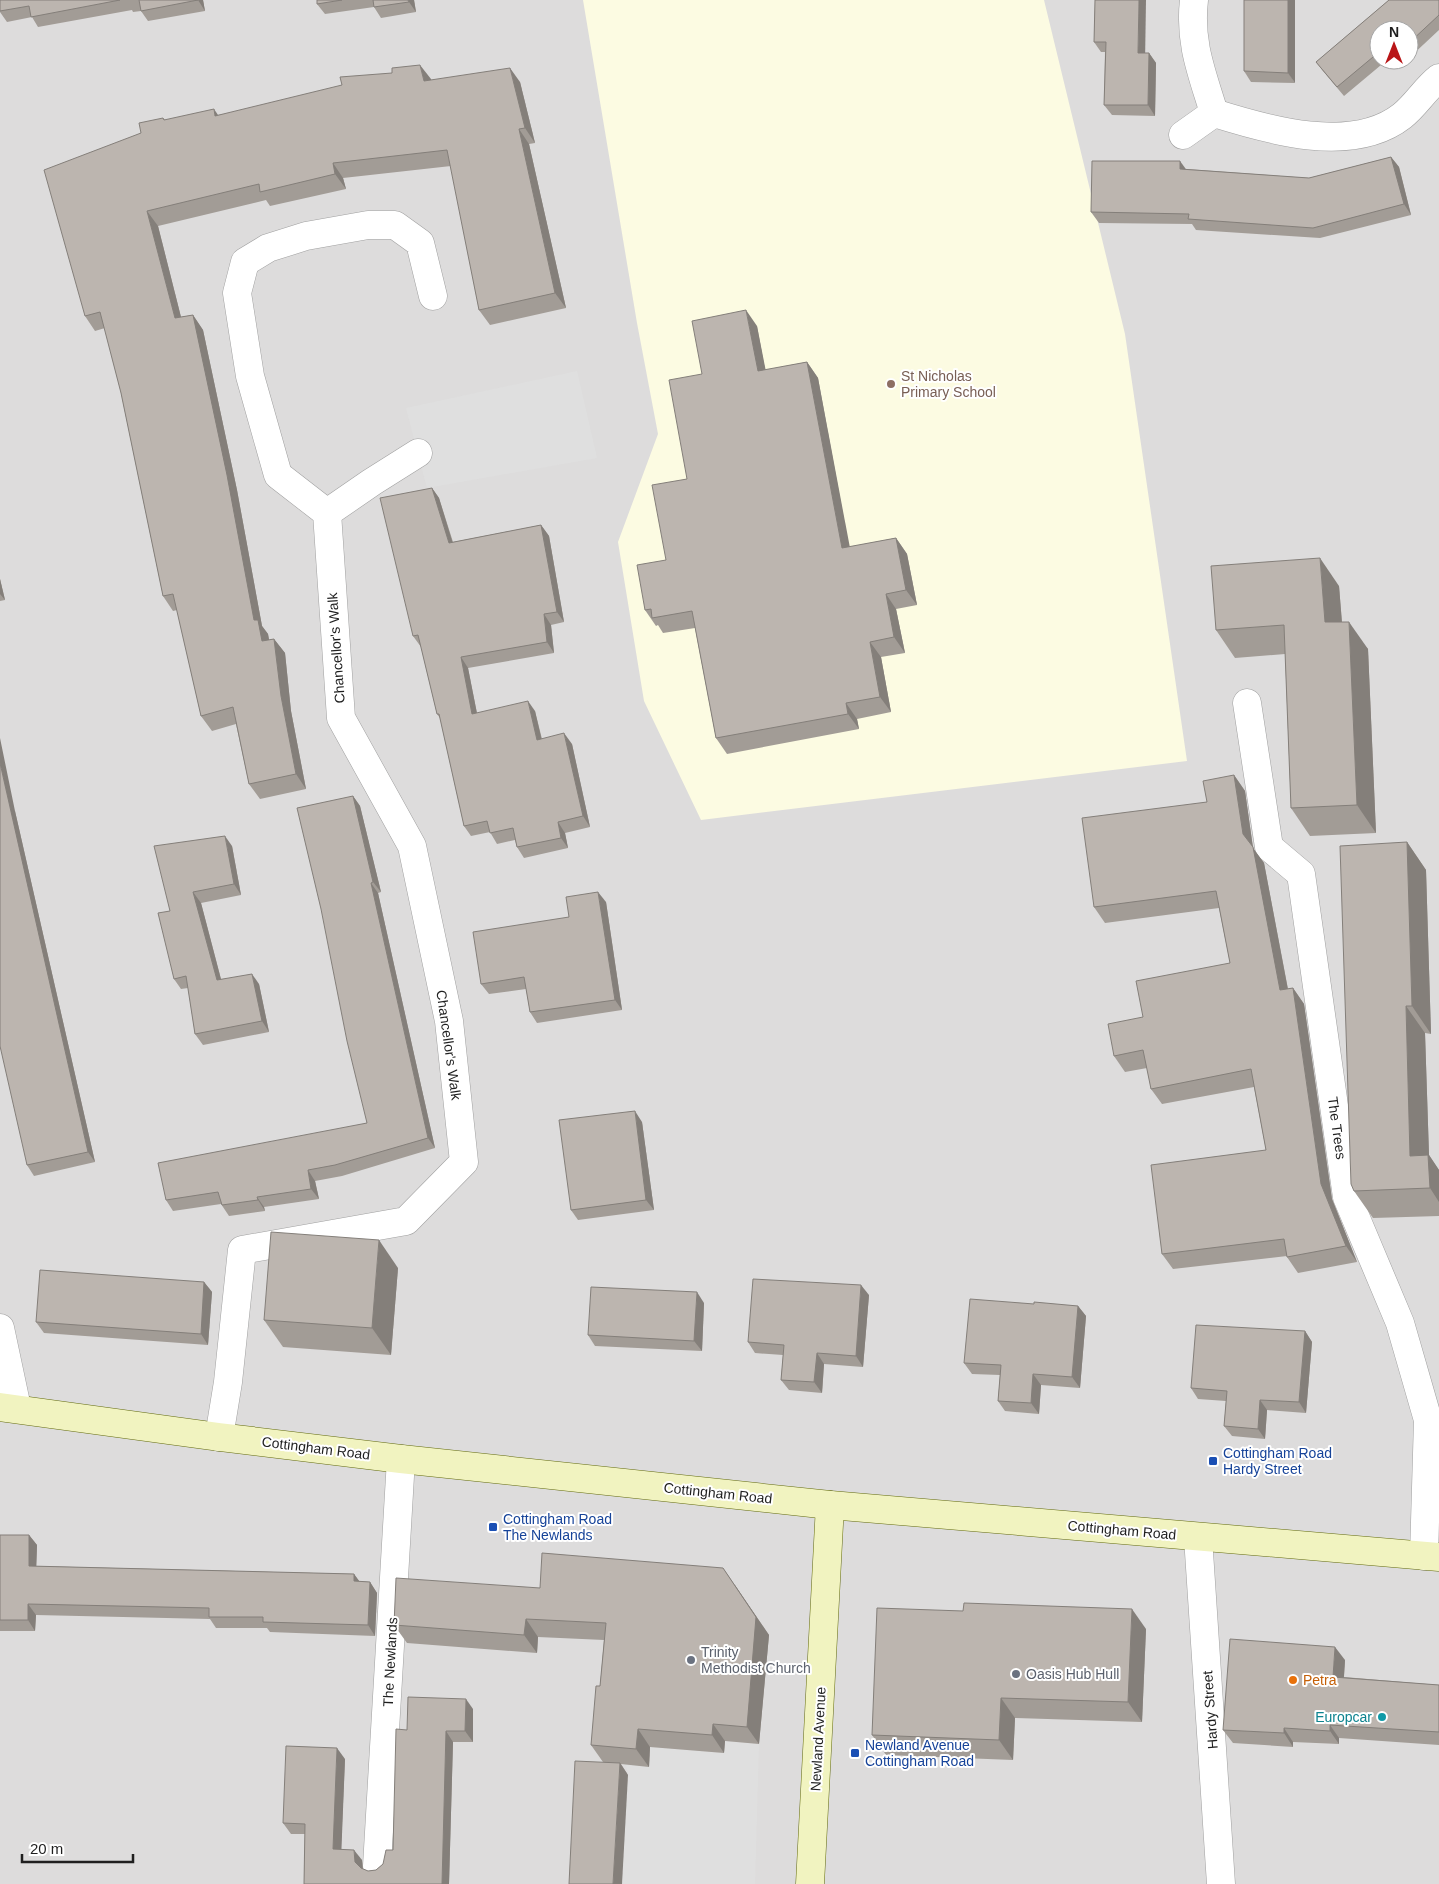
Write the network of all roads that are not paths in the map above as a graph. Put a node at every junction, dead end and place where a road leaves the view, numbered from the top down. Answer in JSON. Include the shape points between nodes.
{"nodes":[{"id":1,"x":1194,"y":0,"type":"edge"},
{"id":2,"x":1439,"y":78,"type":"edge"},
{"id":3,"x":1214,"y":113,"type":"junction"},
{"id":4,"x":1183,"y":136,"type":"dead end"},
{"id":5,"x":432,"y":296,"type":"dead end"},
{"id":6,"x":418,"y":453,"type":"dead end"},
{"id":7,"x":327,"y":513,"type":"junction"},
{"id":8,"x":1247,"y":703,"type":"dead end"},
{"id":9,"x":0,"y":1328,"type":"edge"},
{"id":10,"x":8,"y":1407,"type":"edge"},
{"id":11,"x":219,"y":1437,"type":"junction"},
{"id":12,"x":401,"y":1458,"type":"junction"},
{"id":13,"x":830,"y":1505,"type":"junction"},
{"id":14,"x":1198,"y":1537,"type":"junction"},
{"id":15,"x":1432,"y":1556,"type":"edge"},
{"id":16,"x":377,"y":1866,"type":"edge"},
{"id":17,"x":810,"y":1884,"type":"edge"},
{"id":18,"x":1221,"y":1884,"type":"edge"}],
"edges":[{"from":1,"to":3,"type":"street","via":[[1192,30],[1197,59]]},
{"from":2,"to":3,"type":"street","via":[[1401,116],[1376,130],[1343,137],[1256,127]]},
{"from":3,"to":4,"type":"street"},
{"from":5,"to":7,"type":"street","via":[[420,243],[395,225],[368,225],[306,236],[268,248],[245,262],[236,293],[250,376],[278,476]]},
{"from":6,"to":7,"type":"street"},
{"from":7,"to":11,"type":"street","name":"Chancellor's Walk","via":[[341,718],[412,846],[449,1021],[464,1162],[406,1221],[242,1250]]},
{"from":8,"to":15,"type":"street","name":"The Trees","via":[[1269,847],[1301,874],[1347,1197],[1400,1323],[1428,1420]]},
{"from":9,"to":10,"type":"street"},
{"from":10,"to":11,"type":"main road","name":"Cottingham Road"},
{"from":11,"to":12,"type":"main road","name":"Cottingham Road"},
{"from":12,"to":13,"type":"main road","name":"Cottingham Road"},
{"from":12,"to":16,"type":"street","name":"The Newlands"},
{"from":13,"to":14,"type":"main road","name":"Cottingham Road"},
{"from":13,"to":17,"type":"main road","name":"Newland Avenue"},
{"from":14,"to":15,"type":"main road","name":"Cottingham Road"},
{"from":14,"to":18,"type":"street","name":"Hardy Street"}]}
